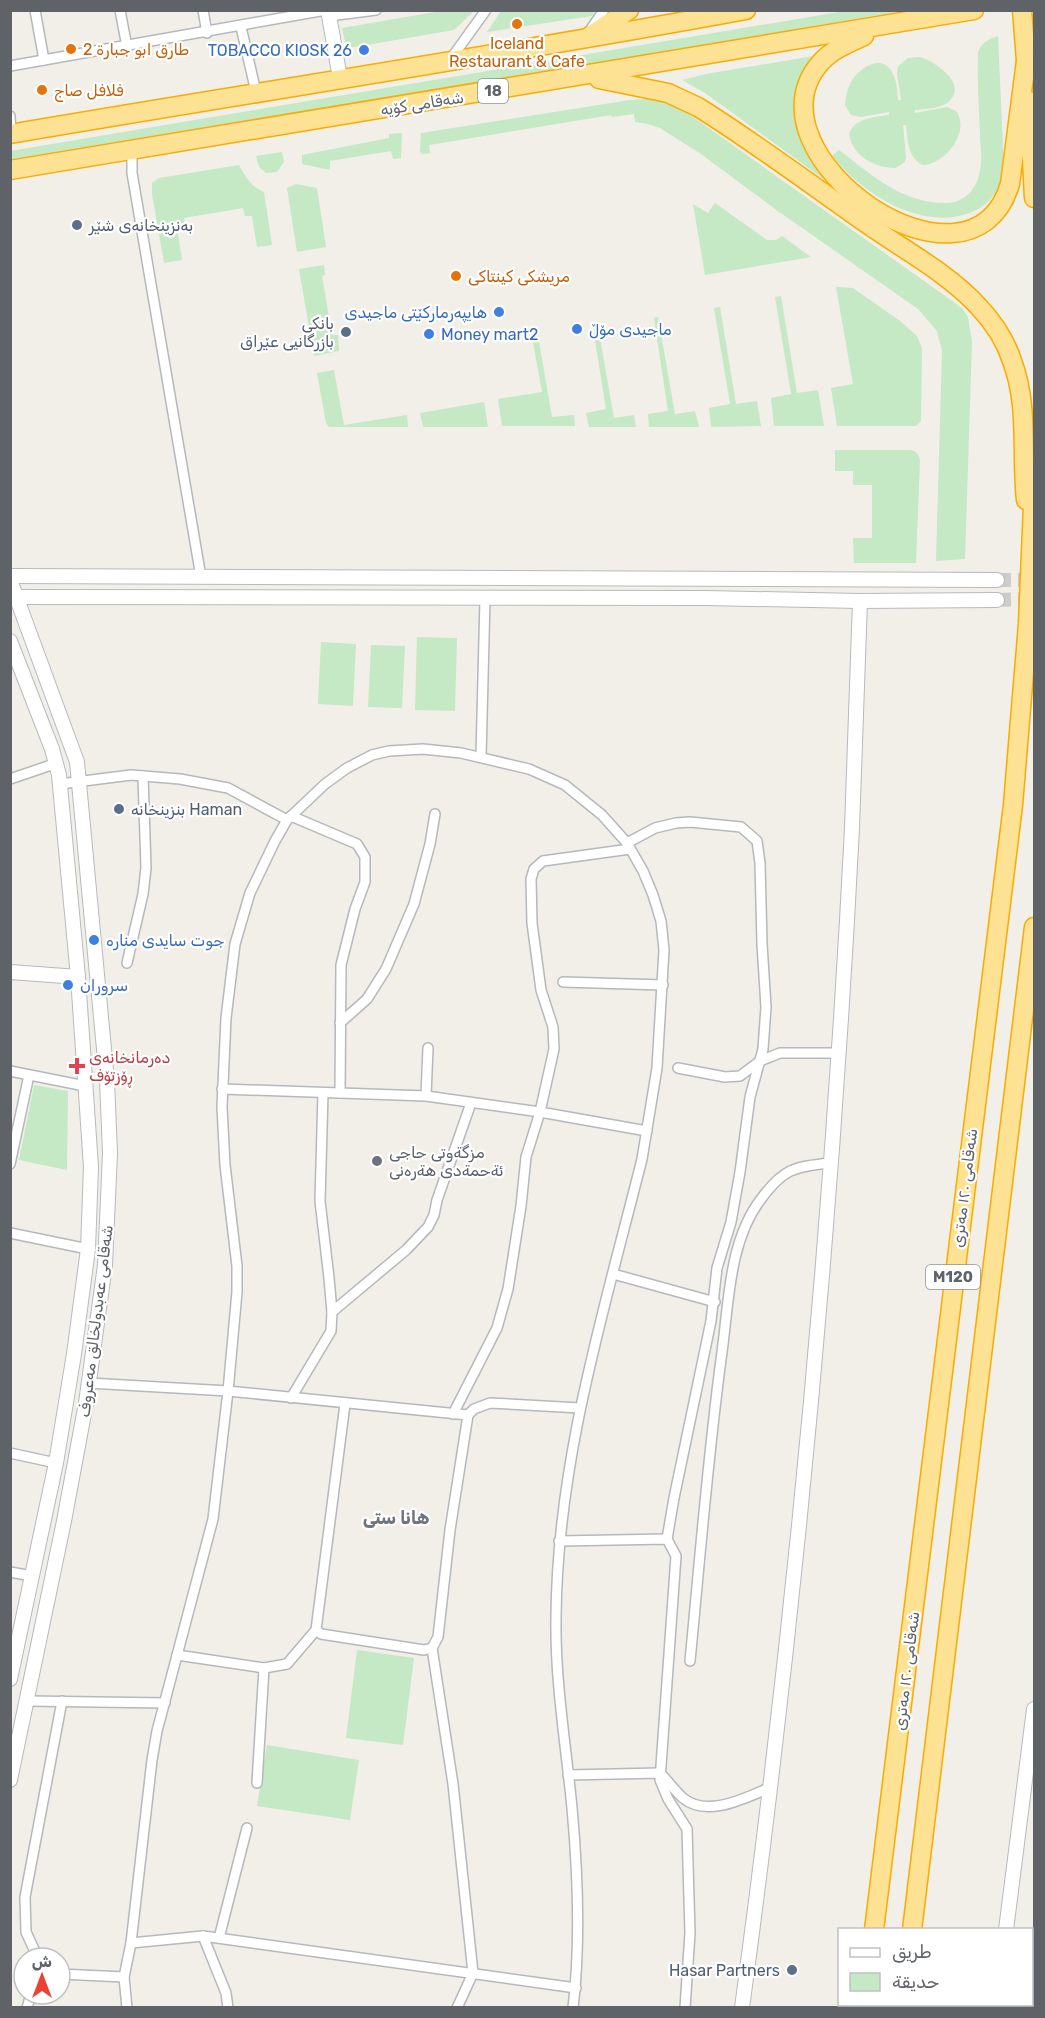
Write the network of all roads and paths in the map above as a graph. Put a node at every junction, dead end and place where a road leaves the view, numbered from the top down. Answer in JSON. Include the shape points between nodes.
{"nodes":[{"id":1,"x":35,"y":10,"type":"edge"},
{"id":2,"x":120,"y":10,"type":"edge"},
{"id":3,"x":203,"y":10,"type":"edge"},
{"id":4,"x":376,"y":10,"type":"edge"},
{"id":5,"x":486,"y":10,"type":"edge"},
{"id":6,"x":604,"y":10,"type":"edge"},
{"id":7,"x":629,"y":10,"type":"edge"},
{"id":8,"x":746,"y":10,"type":"edge"},
{"id":9,"x":975,"y":10,"type":"edge"},
{"id":10,"x":1022,"y":10,"type":"edge"},
{"id":11,"x":328,"y":12,"type":"edge"},
{"id":12,"x":289,"y":14,"type":"edge"},
{"id":13,"x":241,"y":27,"type":"junction"},
{"id":14,"x":881,"y":27,"type":"junction"},
{"id":15,"x":207,"y":33,"type":"junction"},
{"id":16,"x":583,"y":40,"type":"junction"},
{"id":17,"x":127,"y":46,"type":"junction"},
{"id":18,"x":1026,"y":57,"type":"junction"},
{"id":19,"x":44,"y":60,"type":"junction"},
{"id":20,"x":450,"y":60,"type":"junction"},
{"id":21,"x":10,"y":66,"type":"edge"},
{"id":22,"x":576,"y":77,"type":"junction"},
{"id":23,"x":340,"y":78,"type":"junction"},
{"id":24,"x":256,"y":92,"type":"junction"},
{"id":25,"x":11,"y":128,"type":"edge"},
{"id":26,"x":132,"y":150,"type":"junction"},
{"id":27,"x":10,"y":170,"type":"edge"},
{"id":28,"x":1035,"y":198,"type":"edge"},
{"id":29,"x":1035,"y":482,"type":"edge"},
{"id":30,"x":1032,"y":556,"type":"junction"},
{"id":31,"x":30,"y":576,"type":"junction"},
{"id":32,"x":201,"y":577,"type":"junction"},
{"id":33,"x":10,"y":578,"type":"edge"},
{"id":34,"x":429,"y":578,"type":"junction"},
{"id":35,"x":997,"y":580,"type":"tunnel mouth"},
{"id":36,"x":18,"y":597,"type":"junction"},
{"id":37,"x":34,"y":597,"type":"junction"},
{"id":38,"x":429,"y":598,"type":"junction"},
{"id":39,"x":485,"y":598,"type":"junction"},
{"id":40,"x":997,"y":600,"type":"tunnel mouth"},
{"id":41,"x":860,"y":601,"type":"junction"},
{"id":42,"x":10,"y":641,"type":"edge"},
{"id":43,"x":482,"y":757,"type":"junction"},
{"id":44,"x":57,"y":763,"type":"junction"},
{"id":45,"x":143,"y":776,"type":"junction"},
{"id":46,"x":10,"y":779,"type":"edge"},
{"id":47,"x":79,"y":780,"type":"junction"},
{"id":48,"x":60,"y":784,"type":"junction"},
{"id":49,"x":435,"y":814,"type":"dead end"},
{"id":50,"x":289,"y":818,"type":"junction"},
{"id":51,"x":629,"y":846,"type":"junction"},
{"id":52,"x":1035,"y":927,"type":"edge"},
{"id":53,"x":127,"y":963,"type":"dead end"},
{"id":54,"x":10,"y":972,"type":"edge"},
{"id":55,"x":78,"y":977,"type":"junction"},
{"id":56,"x":562,"y":982,"type":"dead end"},
{"id":57,"x":663,"y":985,"type":"junction"},
{"id":58,"x":340,"y":1023,"type":"junction"},
{"id":59,"x":428,"y":1048,"type":"dead end"},
{"id":60,"x":838,"y":1053,"type":"junction"},
{"id":61,"x":760,"y":1061,"type":"junction"},
{"id":62,"x":678,"y":1068,"type":"dead end"},
{"id":63,"x":10,"y":1071,"type":"edge"},
{"id":64,"x":28,"y":1074,"type":"junction"},
{"id":65,"x":85,"y":1086,"type":"junction"},
{"id":66,"x":222,"y":1089,"type":"junction"},
{"id":67,"x":323,"y":1093,"type":"junction"},
{"id":68,"x":340,"y":1093,"type":"junction"},
{"id":69,"x":426,"y":1096,"type":"junction"},
{"id":70,"x":471,"y":1103,"type":"junction"},
{"id":71,"x":540,"y":1112,"type":"junction"},
{"id":72,"x":647,"y":1131,"type":"junction"},
{"id":73,"x":12,"y":1151,"type":"edge"},
{"id":74,"x":831,"y":1163,"type":"junction"},
{"id":75,"x":10,"y":1164,"type":"edge"},
{"id":76,"x":10,"y":1233,"type":"edge"},
{"id":77,"x":88,"y":1248,"type":"junction"},
{"id":78,"x":613,"y":1274,"type":"junction"},
{"id":79,"x":715,"y":1302,"type":"junction"},
{"id":80,"x":332,"y":1311,"type":"junction"},
{"id":81,"x":89,"y":1383,"type":"junction"},
{"id":82,"x":228,"y":1391,"type":"junction"},
{"id":83,"x":291,"y":1398,"type":"junction"},
{"id":84,"x":345,"y":1404,"type":"junction"},
{"id":85,"x":580,"y":1408,"type":"junction"},
{"id":86,"x":453,"y":1413,"type":"junction"},
{"id":87,"x":468,"y":1415,"type":"junction"},
{"id":88,"x":10,"y":1453,"type":"edge"},
{"id":89,"x":56,"y":1463,"type":"junction"},
{"id":90,"x":667,"y":1539,"type":"junction"},
{"id":91,"x":559,"y":1541,"type":"junction"},
{"id":92,"x":10,"y":1572,"type":"edge"},
{"id":93,"x":32,"y":1576,"type":"junction"},
{"id":94,"x":316,"y":1630,"type":"junction"},
{"id":95,"x":432,"y":1648,"type":"junction"},
{"id":96,"x":13,"y":1655,"type":"edge"},
{"id":97,"x":177,"y":1655,"type":"junction"},
{"id":98,"x":690,"y":1661,"type":"dead end"},
{"id":99,"x":264,"y":1668,"type":"junction"},
{"id":100,"x":10,"y":1678,"type":"edge"},
{"id":101,"x":28,"y":1701,"type":"junction"},
{"id":102,"x":62,"y":1701,"type":"junction"},
{"id":103,"x":165,"y":1703,"type":"junction"},
{"id":104,"x":1035,"y":1709,"type":"edge"},
{"id":105,"x":14,"y":1747,"type":"edge"},
{"id":106,"x":660,"y":1773,"type":"junction"},
{"id":107,"x":568,"y":1775,"type":"junction"},
{"id":108,"x":10,"y":1780,"type":"edge"},
{"id":109,"x":257,"y":1783,"type":"dead end"},
{"id":110,"x":770,"y":1788,"type":"junction"},
{"id":111,"x":247,"y":1828,"type":"dead end"},
{"id":112,"x":874,"y":1928,"type":"edge"},
{"id":113,"x":912,"y":1928,"type":"edge"},
{"id":114,"x":1006,"y":1928,"type":"edge"},
{"id":115,"x":203,"y":1936,"type":"junction"},
{"id":116,"x":219,"y":1938,"type":"junction"},
{"id":117,"x":131,"y":1943,"type":"junction"},
{"id":118,"x":32,"y":1946,"type":"edge"},
{"id":119,"x":473,"y":1973,"type":"junction"},
{"id":120,"x":72,"y":1975,"type":"edge"},
{"id":121,"x":124,"y":1977,"type":"junction"},
{"id":122,"x":576,"y":1988,"type":"junction"},
{"id":123,"x":127,"y":2007,"type":"edge"},
{"id":124,"x":228,"y":2007,"type":"edge"},
{"id":125,"x":457,"y":2007,"type":"edge"},
{"id":126,"x":573,"y":2007,"type":"edge"},
{"id":127,"x":685,"y":2007,"type":"edge"},
{"id":128,"x":742,"y":2007,"type":"edge"}],
"edges":[{"from":1,"to":19,"type":"street"},
{"from":2,"to":17,"type":"street"},
{"from":3,"to":15,"type":"street"},
{"from":4,"to":11,"type":"street"},
{"from":5,"to":20,"type":"street"},
{"from":6,"to":16,"type":"street"},
{"from":7,"to":16,"type":"highway"},
{"from":8,"to":16,"type":"highway","number":"18"},
{"from":9,"to":14,"type":"highway","name":"شەقامی کۆیە","number":"18"},
{"from":10,"to":18,"type":"highway"},
{"from":11,"to":12,"type":"street"},
{"from":11,"to":23,"type":"street"},
{"from":12,"to":13,"type":"street"},
{"from":13,"to":15,"type":"street"},
{"from":13,"to":24,"type":"street"},
{"from":14,"to":18,"type":"highway","via":[[839,48],[821,62],[805,93],[806,127],[828,166],[859,198],[923,232],[942,234],[971,228],[989,218],[1002,203],[1010,184]]},
{"from":14,"to":22,"type":"highway","name":"شەقامی کۆیە","number":"18"},
{"from":15,"to":17,"type":"street"},
{"from":16,"to":20,"type":"highway","number":"18"},
{"from":17,"to":19,"type":"street"},
{"from":18,"to":28,"type":"highway"},
{"from":19,"to":21,"type":"street"},
{"from":20,"to":23,"type":"highway","number":"18"},
{"from":22,"to":26,"type":"highway","name":"شەقامی کۆیە","number":"18"},
{"from":22,"to":30,"type":"highway","via":[[651,88],[698,107],[956,286],[979,307],[1005,345],[1020,387],[1023,476]]},
{"from":23,"to":24,"type":"highway","number":"18"},
{"from":24,"to":25,"type":"highway","number":"18"},
{"from":26,"to":27,"type":"highway","name":"شەقامی کۆیە","number":"18"},
{"from":26,"to":32,"type":"street","via":[[132,173]]},
{"from":29,"to":30,"type":"highway","name":"شەقامی ١٢٠ مەتری","number":"M120"},
{"from":30,"to":112,"type":"highway","name":"شەقامی ١٢٠ مەتری","number":"M120","via":[[1013,805]]},
{"from":31,"to":32,"type":"street"},
{"from":31,"to":33,"type":"street"},
{"from":31,"to":37,"type":"street","via":[[26,588]]},
{"from":32,"to":34,"type":"street"},
{"from":33,"to":36,"type":"street","name":"شەقامی عەبدولخالق مەعروف"},
{"from":34,"to":35,"type":"street"},
{"from":34,"to":38,"type":"street"},
{"from":36,"to":37,"type":"street"},
{"from":36,"to":47,"type":"street","name":"شەقامی عەبدولخالق مەعروف","via":[[74,750]]},
{"from":37,"to":38,"type":"street"},
{"from":38,"to":39,"type":"street"},
{"from":39,"to":41,"type":"street"},
{"from":39,"to":43,"type":"street"},
{"from":40,"to":41,"type":"street"},
{"from":41,"to":60,"type":"street"},
{"from":42,"to":44,"type":"street","name":"شەقامی عەبدولخالق مەعروف"},
{"from":43,"to":50,"type":"street","via":[[412,749],[372,755],[339,774]]},
{"from":43,"to":51,"type":"street","via":[[529,769],[565,785],[602,815]]},
{"from":44,"to":46,"type":"street"},
{"from":44,"to":48,"type":"street","name":"شەقامی عەبدولخالق مەعروف"},
{"from":45,"to":47,"type":"street"},
{"from":45,"to":50,"type":"street","via":[[228,788]]},
{"from":45,"to":53,"type":"street","via":[[146,868]]},
{"from":47,"to":48,"type":"street"},
{"from":47,"to":81,"type":"street","name":"شەقامی عەبدولخالق مەعروف","via":[[110,1153],[105,1265]]},
{"from":48,"to":55,"type":"street","name":"شەقامی عەبدولخالق مەعروف"},
{"from":49,"to":58,"type":"street","via":[[414,904],[386,969],[367,999]]},
{"from":50,"to":58,"type":"street","via":[[357,844],[365,857],[365,882],[341,965]]},
{"from":50,"to":66,"type":"street","via":[[266,858],[241,919],[231,976]]},
{"from":51,"to":57,"type":"street","via":[[644,871],[661,921]]},
{"from":51,"to":61,"type":"street","via":[[655,828],[690,822],[741,827],[757,841],[766,1007]]},
{"from":51,"to":71,"type":"street","via":[[543,861],[534,868],[532,923],[541,990],[554,1038]]},
{"from":52,"to":113,"type":"highway","number":"M120"},
{"from":54,"to":55,"type":"street"},
{"from":55,"to":65,"type":"street","name":"شەقامی عەبدولخالق مەعروف"},
{"from":56,"to":57,"type":"street"},
{"from":57,"to":72,"type":"street","via":[[657,1068]]},
{"from":58,"to":68,"type":"street"},
{"from":59,"to":69,"type":"street"},
{"from":60,"to":61,"type":"street","via":[[780,1053]]},
{"from":60,"to":74,"type":"street"},
{"from":61,"to":62,"type":"street","via":[[733,1077]]},
{"from":61,"to":79,"type":"street","via":[[750,1097],[730,1222],[717,1268]]},
{"from":63,"to":64,"type":"street"},
{"from":64,"to":65,"type":"street"},
{"from":64,"to":73,"type":"street"},
{"from":65,"to":77,"type":"street","name":"شەقامی عەبدولخالق مەعروف","via":[[91,1167]]},
{"from":66,"to":67,"type":"street"},
{"from":66,"to":82,"type":"street","via":[[224,1155],[237,1266]]},
{"from":67,"to":68,"type":"street"},
{"from":67,"to":80,"type":"street","via":[[320,1201]]},
{"from":68,"to":69,"type":"street"},
{"from":69,"to":70,"type":"street"},
{"from":70,"to":71,"type":"street"},
{"from":70,"to":80,"type":"street","via":[[428,1227]]},
{"from":71,"to":72,"type":"street"},
{"from":71,"to":86,"type":"street","via":[[526,1157],[508,1289],[497,1328]]},
{"from":72,"to":78,"type":"street"},
{"from":73,"to":75,"type":"street"},
{"from":74,"to":98,"type":"street","via":[[797,1167],[782,1176],[760,1199],[744,1228],[734,1264],[714,1415]]},
{"from":74,"to":110,"type":"street","via":[[800,1521]]},
{"from":76,"to":77,"type":"street"},
{"from":77,"to":89,"type":"street","name":"شەقامی عەبدولخالق مەعروف"},
{"from":78,"to":79,"type":"street"},
{"from":78,"to":85,"type":"street"},
{"from":79,"to":90,"type":"street"},
{"from":80,"to":83,"type":"street","via":[[331,1331]]},
{"from":81,"to":82,"type":"street"},
{"from":81,"to":101,"type":"street","name":"شەقامی عەبدولخالق مەعروف"},
{"from":82,"to":83,"type":"street"},
{"from":82,"to":97,"type":"street","via":[[213,1519]]},
{"from":83,"to":84,"type":"street"},
{"from":84,"to":86,"type":"street"},
{"from":84,"to":94,"type":"street"},
{"from":85,"to":87,"type":"street","via":[[490,1403]]},
{"from":85,"to":91,"type":"street"},
{"from":86,"to":87,"type":"street"},
{"from":87,"to":95,"type":"street","via":[[438,1637]]},
{"from":88,"to":89,"type":"street"},
{"from":89,"to":93,"type":"street","name":"شەقامی عەبدولخالق مەعروف"},
{"from":90,"to":91,"type":"street"},
{"from":90,"to":106,"type":"street","via":[[676,1556]]},
{"from":91,"to":107,"type":"street","via":[[556,1621]]},
{"from":92,"to":93,"type":"street"},
{"from":93,"to":96,"type":"street","name":"شەقامی عەبدولخالق مەعروف"},
{"from":94,"to":95,"type":"street","via":[[339,1637]]},
{"from":94,"to":99,"type":"street","via":[[287,1664]]},
{"from":95,"to":119,"type":"street","via":[[453,1784]]},
{"from":96,"to":100,"type":"street","name":"شەقامی عەبدولخالق مەعروف"},
{"from":97,"to":99,"type":"street"},
{"from":97,"to":103,"type":"street"},
{"from":99,"to":109,"type":"street"},
{"from":101,"to":102,"type":"street"},
{"from":101,"to":105,"type":"street","name":"شەقامی عەبدولخالق مەعروف"},
{"from":102,"to":103,"type":"street"},
{"from":102,"to":118,"type":"street","via":[[25,1897],[26,1932]]},
{"from":103,"to":117,"type":"street","via":[[152,1760]]},
{"from":104,"to":114,"type":"street"},
{"from":105,"to":108,"type":"street","name":"شەقامی عەبدولخالق مەعروف"},
{"from":106,"to":107,"type":"street"},
{"from":106,"to":110,"type":"street","via":[[693,1804],[733,1803]]},
{"from":106,"to":127,"type":"street","via":[[665,1794],[687,1829],[690,1933]]},
{"from":107,"to":122,"type":"street","via":[[578,1888]]},
{"from":110,"to":128,"type":"street"},
{"from":111,"to":116,"type":"street"},
{"from":115,"to":116,"type":"street"},
{"from":115,"to":117,"type":"street"},
{"from":115,"to":124,"type":"street"},
{"from":116,"to":119,"type":"street"},
{"from":117,"to":121,"type":"street"},
{"from":119,"to":122,"type":"street"},
{"from":119,"to":125,"type":"street"},
{"from":120,"to":121,"type":"street"},
{"from":121,"to":123,"type":"street"},
{"from":122,"to":126,"type":"street"}]}
